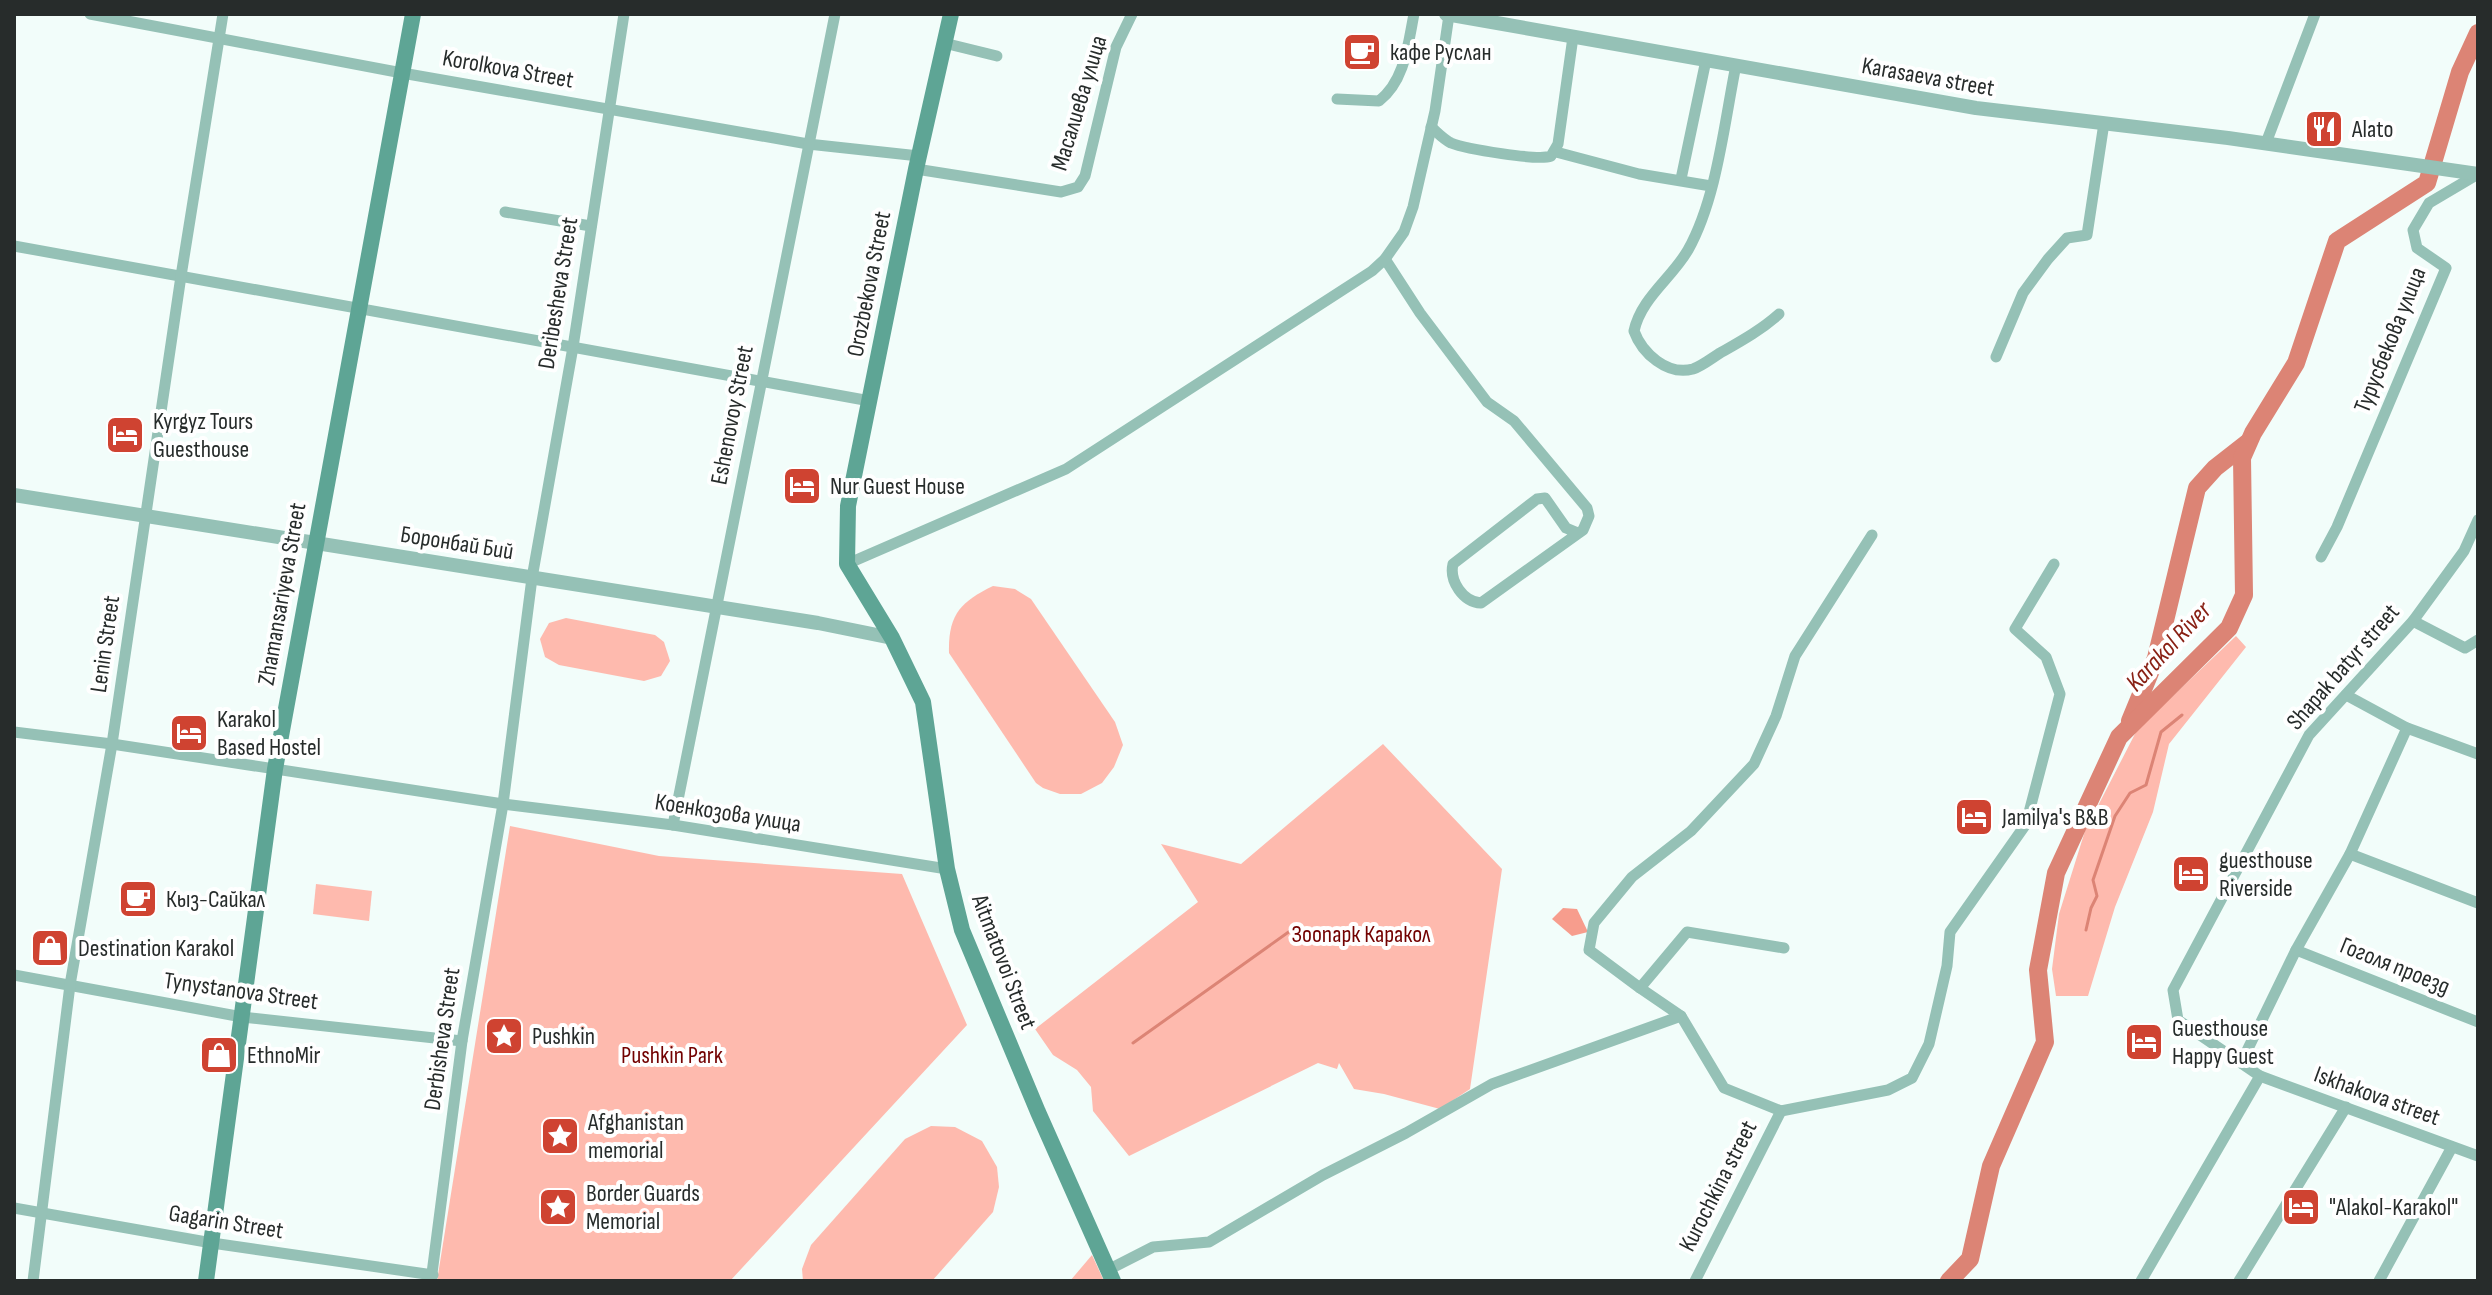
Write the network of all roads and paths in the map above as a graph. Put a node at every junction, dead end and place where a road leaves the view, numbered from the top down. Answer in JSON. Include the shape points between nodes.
{"nodes":[{"id":1,"x":90,"y":14,"type":"edge"},
{"id":2,"x":223,"y":14,"type":"edge"},
{"id":3,"x":413,"y":14,"type":"edge"},
{"id":4,"x":624,"y":14,"type":"edge"},
{"id":5,"x":835,"y":14,"type":"edge"},
{"id":6,"x":951,"y":14,"type":"edge"},
{"id":7,"x":1132,"y":14,"type":"edge"},
{"id":8,"x":1414,"y":14,"type":"edge"},
{"id":9,"x":1447,"y":14,"type":"edge"},
{"id":10,"x":2315,"y":14,"type":"edge"},
{"id":11,"x":219,"y":37,"type":"junction"},
{"id":12,"x":1573,"y":37,"type":"junction"},
{"id":13,"x":944,"y":43,"type":"junction"},
{"id":14,"x":997,"y":56,"type":"dead end"},
{"id":15,"x":1706,"y":60,"type":"junction"},
{"id":16,"x":1736,"y":65,"type":"junction"},
{"id":17,"x":402,"y":73,"type":"junction"},
{"id":18,"x":1337,"y":99,"type":"dead end"},
{"id":19,"x":609,"y":108,"type":"junction"},
{"id":20,"x":2104,"y":123,"type":"junction"},
{"id":21,"x":1431,"y":127,"type":"junction"},
{"id":22,"x":2266,"y":143,"type":"junction"},
{"id":23,"x":808,"y":144,"type":"junction"},
{"id":24,"x":1556,"y":152,"type":"junction"},
{"id":25,"x":918,"y":163,"type":"junction"},
{"id":26,"x":2478,"y":174,"type":"edge"},
{"id":27,"x":1681,"y":179,"type":"junction"},
{"id":28,"x":1711,"y":186,"type":"junction"},
{"id":29,"x":505,"y":212,"type":"dead end"},
{"id":30,"x":591,"y":226,"type":"junction"},
{"id":31,"x":14,"y":246,"type":"edge"},
{"id":32,"x":1385,"y":259,"type":"junction"},
{"id":33,"x":181,"y":276,"type":"junction"},
{"id":34,"x":359,"y":308,"type":"junction"},
{"id":35,"x":1779,"y":314,"type":"dead end"},
{"id":36,"x":573,"y":347,"type":"junction"},
{"id":37,"x":1996,"y":357,"type":"dead end"},
{"id":38,"x":761,"y":381,"type":"junction"},
{"id":39,"x":870,"y":401,"type":"junction"},
{"id":40,"x":14,"y":495,"type":"edge"},
{"id":41,"x":146,"y":516,"type":"junction"},
{"id":42,"x":2478,"y":520,"type":"edge"},
{"id":43,"x":1578,"y":533,"type":"junction"},
{"id":44,"x":1872,"y":535,"type":"dead end"},
{"id":45,"x":316,"y":543,"type":"junction"},
{"id":46,"x":2321,"y":557,"type":"dead end"},
{"id":47,"x":847,"y":564,"type":"junction"},
{"id":48,"x":2054,"y":564,"type":"dead end"},
{"id":49,"x":532,"y":578,"type":"junction"},
{"id":50,"x":716,"y":609,"type":"junction"},
{"id":51,"x":2413,"y":621,"type":"junction"},
{"id":52,"x":892,"y":638,"type":"junction"},
{"id":53,"x":2478,"y":640,"type":"edge"},
{"id":54,"x":2346,"y":695,"type":"junction"},
{"id":55,"x":2407,"y":728,"type":"junction"},
{"id":56,"x":14,"y":732,"type":"edge"},
{"id":57,"x":112,"y":744,"type":"junction"},
{"id":58,"x":2478,"y":754,"type":"edge"},
{"id":59,"x":275,"y":769,"type":"junction"},
{"id":60,"x":503,"y":804,"type":"junction"},
{"id":61,"x":673,"y":825,"type":"junction"},
{"id":62,"x":2350,"y":854,"type":"junction"},
{"id":63,"x":947,"y":869,"type":"junction"},
{"id":64,"x":2478,"y":903,"type":"edge"},
{"id":65,"x":1784,"y":948,"type":"dead end"},
{"id":66,"x":2296,"y":950,"type":"junction"},
{"id":67,"x":14,"y":975,"type":"edge"},
{"id":68,"x":70,"y":985,"type":"junction"},
{"id":69,"x":1640,"y":988,"type":"junction"},
{"id":70,"x":1681,"y":1016,"type":"junction"},
{"id":71,"x":242,"y":1017,"type":"junction"},
{"id":72,"x":2478,"y":1022,"type":"edge"},
{"id":73,"x":462,"y":1041,"type":"junction"},
{"id":74,"x":2241,"y":1063,"type":"junction"},
{"id":75,"x":2260,"y":1076,"type":"junction"},
{"id":76,"x":2346,"y":1107,"type":"junction"},
{"id":77,"x":1781,"y":1111,"type":"junction"},
{"id":78,"x":2452,"y":1147,"type":"junction"},
{"id":79,"x":2478,"y":1156,"type":"edge"},
{"id":80,"x":14,"y":1208,"type":"edge"},
{"id":81,"x":43,"y":1213,"type":"junction"},
{"id":82,"x":212,"y":1243,"type":"junction"},
{"id":83,"x":1110,"y":1275,"type":"edge"},
{"id":84,"x":432,"y":1278,"type":"edge"},
{"id":85,"x":33,"y":1281,"type":"edge"},
{"id":86,"x":206,"y":1281,"type":"edge"},
{"id":87,"x":1695,"y":1281,"type":"edge"},
{"id":88,"x":2141,"y":1281,"type":"edge"},
{"id":89,"x":2239,"y":1281,"type":"edge"},
{"id":90,"x":2379,"y":1281,"type":"edge"}],
"edges":[{"from":1,"to":11,"type":"street","name":"Korolkova Street"},
{"from":2,"to":11,"type":"street","name":"Lenin Street"},
{"from":3,"to":17,"type":"main road","name":"Zhamansariyeva Street"},
{"from":4,"to":19,"type":"street","name":"Deribesheva Street"},
{"from":5,"to":23,"type":"street","name":"Eshenovoy Street"},
{"from":6,"to":13,"type":"main road","name":"Orozbekova Street"},
{"from":7,"to":25,"type":"street","name":"Масалиева улица","via":[[1116,47],[1078,187],[1061,192]]},
{"from":8,"to":18,"type":"street","via":[[1406,59],[1388,95],[1379,101]]},
{"from":9,"to":12,"type":"street","name":"Karasaeva street"},
{"from":9,"to":21,"type":"street"},
{"from":10,"to":22,"type":"street"},
{"from":11,"to":17,"type":"street","name":"Korolkova Street"},
{"from":11,"to":33,"type":"street","name":"Lenin Street"},
{"from":12,"to":15,"type":"street","name":"Karasaeva street"},
{"from":12,"to":24,"type":"street"},
{"from":13,"to":14,"type":"street"},
{"from":13,"to":25,"type":"main road","name":"Orozbekova Street"},
{"from":15,"to":16,"type":"street","name":"Karasaeva street"},
{"from":15,"to":27,"type":"street"},
{"from":16,"to":20,"type":"street","name":"Karasaeva street","via":[[1976,108]]},
{"from":16,"to":28,"type":"street"},
{"from":17,"to":19,"type":"street","name":"Korolkova Street"},
{"from":17,"to":34,"type":"main road","name":"Zhamansariyeva Street"},
{"from":19,"to":23,"type":"street","name":"Korolkova Street"},
{"from":19,"to":30,"type":"street","name":"Deribesheva Street"},
{"from":20,"to":22,"type":"street","name":"Karasaeva street"},
{"from":20,"to":37,"type":"street","via":[[2087,235],[2067,238],[2048,259],[2023,293]]},
{"from":21,"to":24,"type":"street","via":[[1463,147],[1537,159]]},
{"from":21,"to":32,"type":"street","via":[[1413,207]]},
{"from":22,"to":26,"type":"street","name":"Karasaeva street"},
{"from":23,"to":25,"type":"street","name":"Korolkova Street"},
{"from":23,"to":38,"type":"street","name":"Eshenovoy Street"},
{"from":24,"to":27,"type":"street"},
{"from":25,"to":39,"type":"main road","name":"Orozbekova Street"},
{"from":26,"to":46,"type":"street","name":"Турусбекова улица","via":[[2429,203],[2413,230],[2417,248],[2446,268]]},
{"from":27,"to":28,"type":"street"},
{"from":28,"to":35,"type":"street","via":[[1687,251],[1636,320],[1634,331],[1641,346],[1660,363],[1680,371],[1695,369]]},
{"from":29,"to":30,"type":"street"},
{"from":30,"to":36,"type":"street","name":"Deribesheva Street"},
{"from":31,"to":33,"type":"street"},
{"from":32,"to":43,"type":"street","via":[[1487,402],[1514,421],[1587,508],[1587,524]]},
{"from":32,"to":47,"type":"street","via":[[1066,469]]},
{"from":33,"to":34,"type":"street"},
{"from":33,"to":41,"type":"street","name":"Lenin Street"},
{"from":34,"to":36,"type":"street"},
{"from":34,"to":45,"type":"main road","name":"Zhamansariyeva Street"},
{"from":36,"to":38,"type":"street"},
{"from":36,"to":49,"type":"street","name":"Deribesheva Street"},
{"from":38,"to":39,"type":"street"},
{"from":38,"to":50,"type":"street","name":"Eshenovoy Street"},
{"from":39,"to":47,"type":"main road","name":"Orozbekova Street","via":[[848,506]]},
{"from":40,"to":41,"type":"street","name":"Боронбай Бий"},
{"from":41,"to":45,"type":"street","name":"Боронбай Бий"},
{"from":41,"to":57,"type":"street","name":"Lenin Street"},
{"from":42,"to":51,"type":"street","name":"Shapak batyr street","via":[[2464,551]]},
{"from":43,"to":43,"type":"street","via":[[1566,528],[1545,498],[1537,499],[1453,564],[1453,579],[1468,599],[1481,603]]},
{"from":44,"to":69,"type":"street","via":[[1795,656],[1754,764],[1691,831],[1632,877],[1594,923],[1589,950]]},
{"from":45,"to":49,"type":"street","name":"Боронбай Бий"},
{"from":45,"to":59,"type":"main road","name":"Zhamansariyeva Street"},
{"from":47,"to":52,"type":"main road","name":"Aitmatovoi Street"},
{"from":48,"to":77,"type":"street","via":[[2015,629],[2046,657],[2060,694],[2057,708],[2026,824],[1950,932],[1929,1044],[1912,1078],[1888,1090]]},
{"from":49,"to":50,"type":"street","name":"Боронбай Бий"},
{"from":49,"to":60,"type":"street","name":"Deribesheva Street"},
{"from":50,"to":52,"type":"street","name":"Боронбай Бий"},
{"from":50,"to":61,"type":"street","name":"Eshenovoy Street"},
{"from":51,"to":53,"type":"street","via":[[2465,648]]},
{"from":51,"to":54,"type":"street","name":"Shapak batyr street"},
{"from":52,"to":63,"type":"main road","name":"Aitmatovoi Street","via":[[923,702]]},
{"from":54,"to":55,"type":"street"},
{"from":54,"to":74,"type":"street","name":"Shapak batyr street","via":[[2309,735],[2173,990],[2178,1020]]},
{"from":55,"to":58,"type":"street"},
{"from":55,"to":62,"type":"street"},
{"from":56,"to":57,"type":"street","name":"Коенкозова улица"},
{"from":57,"to":59,"type":"street","name":"Коенкозова улица"},
{"from":57,"to":68,"type":"street","name":"Lenin Street"},
{"from":59,"to":60,"type":"street","name":"Коенкозова улица"},
{"from":59,"to":71,"type":"main road","name":"Zhamansariyeva Street"},
{"from":60,"to":61,"type":"street","name":"Коенкозова улица"},
{"from":60,"to":73,"type":"street","name":"Derbisheva Street"},
{"from":61,"to":63,"type":"street","name":"Коенкозова улица"},
{"from":62,"to":64,"type":"street"},
{"from":62,"to":66,"type":"street"},
{"from":63,"to":83,"type":"main road","name":"Aitmatovoi Street","via":[[962,930]]},
{"from":65,"to":69,"type":"street","via":[[1687,932]]},
{"from":66,"to":72,"type":"street","name":"Гоголя проезд"},
{"from":66,"to":74,"type":"street"},
{"from":67,"to":68,"type":"street","name":"Tynystanova Street"},
{"from":68,"to":71,"type":"street","name":"Tynystanova Street"},
{"from":68,"to":81,"type":"street","name":"Lenin Street"},
{"from":69,"to":70,"type":"street"},
{"from":70,"to":77,"type":"street","via":[[1724,1088]]},
{"from":70,"to":83,"type":"street","via":[[1492,1084],[1209,1242],[1153,1247]]},
{"from":71,"to":73,"type":"street","name":"Tynystanova Street"},
{"from":71,"to":82,"type":"main road","name":"Zhamansariyeva Street"},
{"from":73,"to":84,"type":"street","name":"Derbisheva Street"},
{"from":74,"to":75,"type":"street","name":"Shapak batyr street"},
{"from":75,"to":76,"type":"street","name":"Iskhakova street"},
{"from":75,"to":88,"type":"street"},
{"from":76,"to":78,"type":"street","name":"Iskhakova street"},
{"from":76,"to":89,"type":"street"},
{"from":77,"to":87,"type":"street","name":"Kurochkina street"},
{"from":78,"to":79,"type":"street","name":"Iskhakova street"},
{"from":78,"to":90,"type":"street"},
{"from":80,"to":81,"type":"street","name":"Gagarin Street"},
{"from":81,"to":82,"type":"street","name":"Gagarin Street"},
{"from":81,"to":85,"type":"street","name":"Lenin Street"},
{"from":82,"to":84,"type":"street","name":"Gagarin Street"},
{"from":82,"to":86,"type":"main road","name":"Zhamansariyeva Street"}]}
